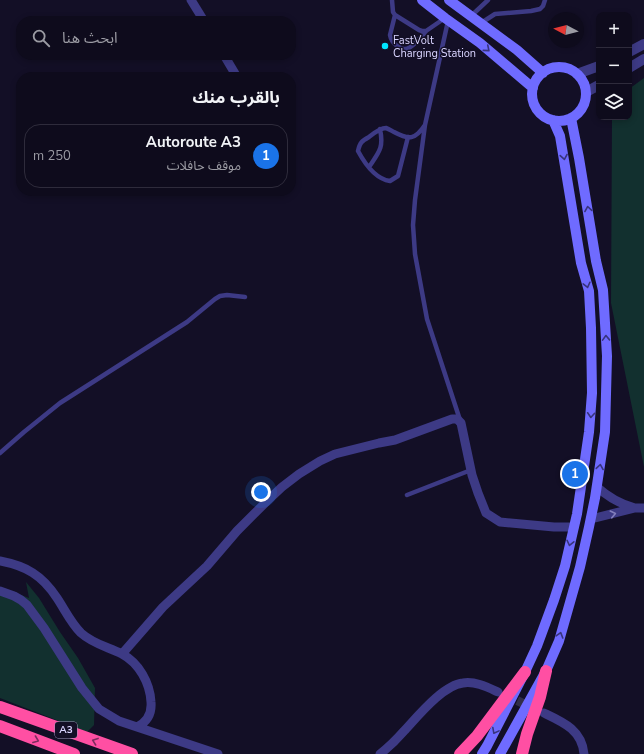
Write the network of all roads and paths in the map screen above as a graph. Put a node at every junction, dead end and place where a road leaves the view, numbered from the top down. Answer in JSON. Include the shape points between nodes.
{"nodes":[{"id":1,"x":191,"y":0,"type":"edge"},
{"id":2,"x":392,"y":0,"type":"edge"},
{"id":3,"x":422,"y":0,"type":"edge"},
{"id":4,"x":449,"y":0,"type":"edge"},
{"id":5,"x":488,"y":0,"type":"edge"},
{"id":6,"x":545,"y":0,"type":"edge"},
{"id":7,"x":395,"y":15,"type":"junction"},
{"id":8,"x":201,"y":16,"type":"edge"},
{"id":9,"x":471,"y":16,"type":"junction"},
{"id":10,"x":447,"y":19,"type":"junction"},
{"id":11,"x":481,"y":23,"type":"junction"},
{"id":12,"x":426,"y":31,"type":"junction"},
{"id":13,"x":644,"y":44,"type":"edge"},
{"id":14,"x":632,"y":50,"type":"edge"},
{"id":15,"x":644,"y":59,"type":"edge"},
{"id":16,"x":227,"y":60,"type":"edge"},
{"id":17,"x":632,"y":66,"type":"edge"},
{"id":18,"x":596,"y":67,"type":"edge"},
{"id":19,"x":234,"y":72,"type":"edge"},
{"id":20,"x":543,"y":73,"type":"junction"},
{"id":21,"x":577,"y":74,"type":"junction"},
{"id":22,"x":596,"y":86,"type":"edge"},
{"id":23,"x":533,"y":88,"type":"junction"},
{"id":24,"x":586,"y":92,"type":"junction"},
{"id":25,"x":571,"y":118,"type":"junction"},
{"id":26,"x":553,"y":120,"type":"junction"},
{"id":27,"x":425,"y":125,"type":"junction"},
{"id":28,"x":380,"y":129,"type":"junction"},
{"id":29,"x":408,"y":137,"type":"junction"},
{"id":30,"x":369,"y":167,"type":"junction"},
{"id":31,"x":245,"y":297,"type":"dead end"},
{"id":32,"x":461,"y":423,"type":"junction"},
{"id":33,"x":0,"y":453,"type":"edge"},
{"id":34,"x":471,"y":470,"type":"junction"},
{"id":35,"x":597,"y":487,"type":"junction"},
{"id":36,"x":407,"y":495,"type":"dead end"},
{"id":37,"x":640,"y":508,"type":"edge"},
{"id":38,"x":591,"y":519,"type":"junction"},
{"id":39,"x":574,"y":527,"type":"junction"},
{"id":40,"x":0,"y":561,"type":"edge"},
{"id":41,"x":0,"y":591,"type":"edge"},
{"id":42,"x":122,"y":654,"type":"junction"},
{"id":43,"x":546,"y":671,"type":"junction"},
{"id":44,"x":526,"y":672,"type":"junction"},
{"id":45,"x":498,"y":692,"type":"tunnel mouth"},
{"id":46,"x":0,"y":706,"type":"edge"},
{"id":47,"x":544,"y":713,"type":"dead end"},
{"id":48,"x":0,"y":726,"type":"edge"},
{"id":49,"x":137,"y":727,"type":"junction"},
{"id":50,"x":74,"y":754,"type":"edge"},
{"id":51,"x":132,"y":754,"type":"edge"},
{"id":52,"x":218,"y":754,"type":"edge"},
{"id":53,"x":380,"y":754,"type":"edge"},
{"id":54,"x":460,"y":754,"type":"edge"},
{"id":55,"x":482,"y":754,"type":"edge"},
{"id":56,"x":500,"y":754,"type":"edge"},
{"id":57,"x":522,"y":754,"type":"edge"},
{"id":58,"x":584,"y":754,"type":"edge"}],
"edges":[{"from":1,"to":8,"type":"street"},
{"from":2,"to":7,"type":"lane"},
{"from":3,"to":10,"type":"main road"},
{"from":4,"to":9,"type":"main road"},
{"from":5,"to":9,"type":"lane"},
{"from":6,"to":11,"type":"lane","via":[[540,9],[495,14]]},
{"from":7,"to":12,"type":"lane","via":[[419,30]]},
{"from":7,"to":12,"type":"lane","via":[[390,38],[402,48],[410,48]]},
{"from":9,"to":11,"type":"main road"},
{"from":10,"to":12,"type":"lane"},
{"from":10,"to":23,"type":"main road","one_way":true},
{"from":10,"to":27,"type":"lane"},
{"from":11,"to":20,"type":"main road"},
{"from":13,"to":14,"type":"street"},
{"from":15,"to":17,"type":"street"},
{"from":16,"to":19,"type":"street"},
{"from":18,"to":21,"type":"street"},
{"from":20,"to":21,"type":"main road","via":[[551,68],[560,67]]},
{"from":20,"to":23,"type":"main road"},
{"from":21,"to":24,"type":"main road"},
{"from":22,"to":24,"type":"street"},
{"from":23,"to":26,"type":"main road","via":[[532,97],[538,110]]},
{"from":24,"to":25,"type":"main road","via":[[581,109]]},
{"from":25,"to":26,"type":"main road"},
{"from":35,"to":25,"type":"main road","one_way":true,"via":[[605,432],[606,329],[603,290]]},
{"from":26,"to":39,"type":"main road","one_way":true,"via":[[560,136],[581,263],[589,291],[591,328],[592,393],[589,432]]},
{"from":27,"to":29,"type":"lane","via":[[419,134]]},
{"from":27,"to":32,"type":"lane","via":[[414,200],[415,254],[426,319]]},
{"from":28,"to":29,"type":"lane","via":[[385,128]]},
{"from":28,"to":30,"type":"lane","via":[[380,151]]},
{"from":28,"to":30,"type":"lane","via":[[361,142],[359,147],[362,159]]},
{"from":29,"to":30,"type":"lane","via":[[398,176],[385,181],[376,176]]},
{"from":31,"to":33,"type":"lane","via":[[227,295],[215,299],[187,322],[60,403]]},
{"from":32,"to":34,"type":"street"},
{"from":32,"to":42,"type":"street","via":[[457,419],[452,419],[395,440],[335,454],[299,474],[262,506],[206,566],[163,607]]},
{"from":34,"to":36,"type":"lane"},
{"from":34,"to":39,"type":"street","via":[[486,513],[500,522]]},
{"from":35,"to":37,"type":"street","via":[[614,500]]},
{"from":35,"to":38,"type":"main road"},
{"from":38,"to":37,"type":"street","one_way":true},
{"from":43,"to":38,"type":"main road","one_way":true,"via":[[558,641]]},
{"from":39,"to":44,"type":"main road","one_way":true,"via":[[554,600]]},
{"from":40,"to":42,"type":"street","via":[[33,573],[51,589],[81,633],[92,642]]},
{"from":41,"to":49,"type":"street","via":[[14,596],[27,605],[82,688],[99,709],[119,721]]},
{"from":42,"to":49,"type":"street","via":[[140,671],[149,690],[149,716]]},
{"from":43,"to":56,"type":"main road"},
{"from":43,"to":57,"type":"highway"},
{"from":44,"to":54,"type":"highway"},
{"from":44,"to":55,"type":"main road","one_way":true},
{"from":45,"to":53,"type":"street","via":[[468,682],[454,685],[434,700]]},
{"from":51,"to":46,"type":"highway","number":"A3","one_way":true},
{"from":47,"to":58,"type":"street","via":[[570,726],[578,736]]},
{"from":48,"to":50,"type":"highway","number":"A3","one_way":true},
{"from":49,"to":52,"type":"street"}]}
